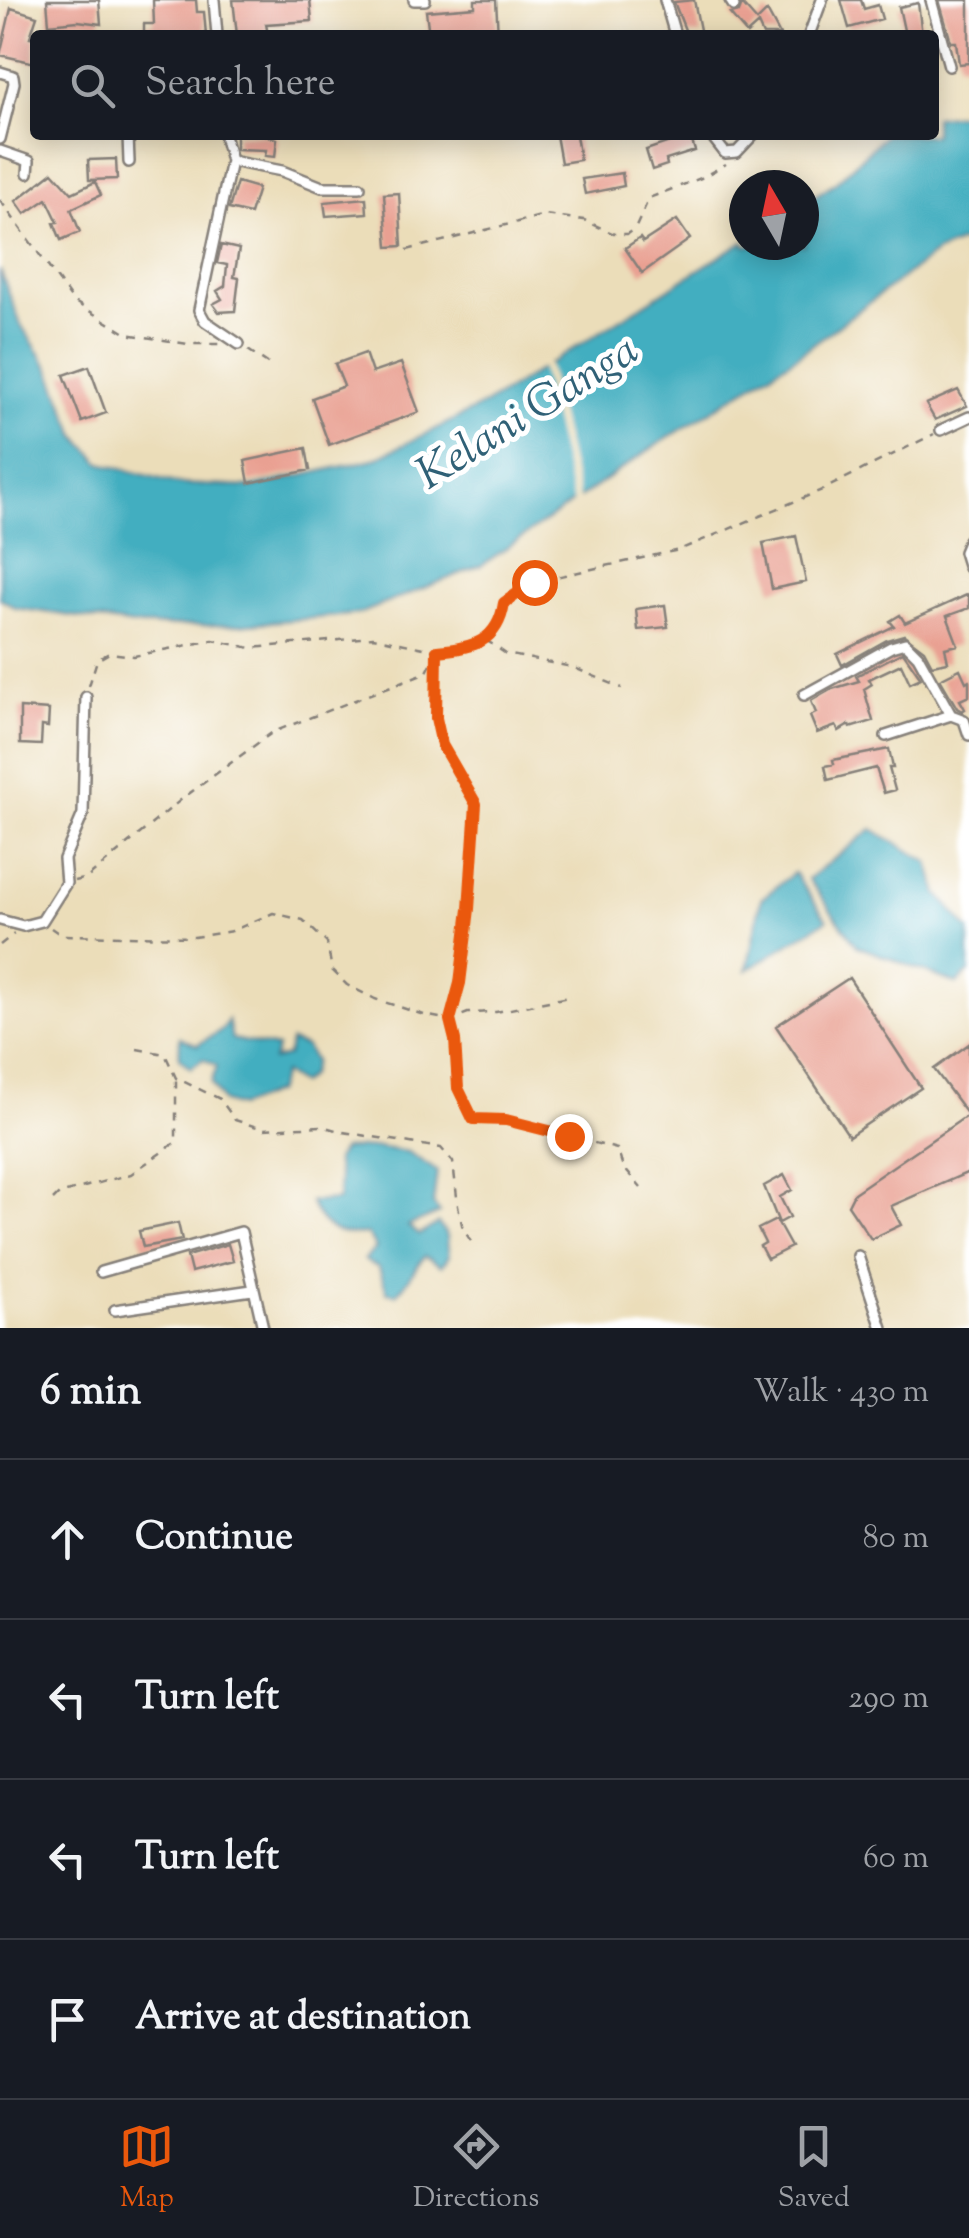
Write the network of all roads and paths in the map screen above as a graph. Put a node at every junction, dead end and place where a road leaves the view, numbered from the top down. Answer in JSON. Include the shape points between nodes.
{"nodes":[{"id":1,"x":214,"y":0,"type":"edge"},
{"id":2,"x":414,"y":0,"type":"edge"},
{"id":3,"x":426,"y":0,"type":"edge"},
{"id":4,"x":666,"y":0,"type":"edge"},
{"id":5,"x":822,"y":0,"type":"edge"},
{"id":6,"x":931,"y":0,"type":"edge"},
{"id":7,"x":217,"y":30,"type":"edge"},
{"id":8,"x":674,"y":30,"type":"edge"},
{"id":9,"x":811,"y":30,"type":"edge"},
{"id":10,"x":949,"y":66,"type":"dead end"},
{"id":11,"x":0,"y":72,"type":"edge"},
{"id":12,"x":0,"y":139,"type":"edge"},
{"id":13,"x":128,"y":140,"type":"edge"},
{"id":14,"x":225,"y":140,"type":"edge"},
{"id":15,"x":715,"y":140,"type":"edge"},
{"id":16,"x":748,"y":140,"type":"edge"},
{"id":17,"x":0,"y":151,"type":"edge"},
{"id":18,"x":737,"y":152,"type":"junction"},
{"id":19,"x":129,"y":162,"type":"dead end"},
{"id":20,"x":231,"y":162,"type":"junction"},
{"id":21,"x":28,"y":173,"type":"dead end"},
{"id":22,"x":360,"y":186,"type":"dead end"},
{"id":23,"x":0,"y":200,"type":"edge"},
{"id":24,"x":407,"y":250,"type":"dead end"},
{"id":25,"x":239,"y":344,"type":"junction"},
{"id":26,"x":272,"y":366,"type":"dead end"},
{"id":27,"x":969,"y":417,"type":"edge"},
{"id":28,"x":941,"y":430,"type":"joint"},
{"id":29,"x":969,"y":540,"type":"edge"},
{"id":30,"x":969,"y":568,"type":"edge"},
{"id":31,"x":485,"y":640,"type":"junction"},
{"id":32,"x":437,"y":651,"type":"junction"},
{"id":33,"x":622,"y":688,"type":"dead end"},
{"id":34,"x":804,"y":694,"type":"dead end"},
{"id":35,"x":86,"y":697,"type":"joint"},
{"id":36,"x":951,"y":716,"type":"junction"},
{"id":37,"x":966,"y":718,"type":"edge"},
{"id":38,"x":969,"y":735,"type":"edge"},
{"id":39,"x":886,"y":736,"type":"dead end"},
{"id":40,"x":66,"y":883,"type":"junction"},
{"id":41,"x":0,"y":920,"type":"edge"},
{"id":42,"x":42,"y":921,"type":"junction"},
{"id":43,"x":22,"y":926,"type":"junction"},
{"id":44,"x":0,"y":946,"type":"edge"},
{"id":45,"x":568,"y":997,"type":"dead end"},
{"id":46,"x":450,"y":1020,"type":"junction"},
{"id":47,"x":136,"y":1049,"type":"dead end"},
{"id":48,"x":176,"y":1078,"type":"junction"},
{"id":49,"x":640,"y":1188,"type":"dead end"},
{"id":50,"x":53,"y":1200,"type":"dead end"},
{"id":51,"x":471,"y":1241,"type":"dead end"},
{"id":52,"x":858,"y":1256,"type":"dead end"},
{"id":53,"x":101,"y":1272,"type":"dead end"},
{"id":54,"x":252,"y":1290,"type":"junction"},
{"id":55,"x":115,"y":1310,"type":"dead end"},
{"id":56,"x":263,"y":1328,"type":"edge"},
{"id":57,"x":882,"y":1328,"type":"edge"}],
"edges":[{"from":1,"to":7,"type":"street"},
{"from":2,"to":3,"type":"street"},
{"from":4,"to":8,"type":"street"},
{"from":5,"to":9,"type":"street"},
{"from":6,"to":10,"type":"street"},
{"from":11,"to":12,"type":"street","via":[[14,83]]},
{"from":13,"to":19,"type":"street"},
{"from":14,"to":20,"type":"street"},
{"from":15,"to":18,"type":"street","via":[[725,152]]},
{"from":16,"to":18,"type":"street"},
{"from":17,"to":21,"type":"street","via":[[29,162]]},
{"from":18,"to":24,"type":"path","via":[[702,178],[648,198],[627,234],[546,215]]},
{"from":20,"to":22,"type":"street","via":[[322,187]]},
{"from":20,"to":25,"type":"street","via":[[200,310]]},
{"from":23,"to":25,"type":"path","via":[[74,301],[126,334]]},
{"from":25,"to":26,"type":"path"},
{"from":27,"to":28,"type":"street"},
{"from":28,"to":31,"type":"path","via":[[680,550],[534,582],[504,603],[502,622]]},
{"from":29,"to":30,"type":"street"},
{"from":31,"to":32,"type":"path"},
{"from":31,"to":33,"type":"path","via":[[506,654],[572,668]]},
{"from":32,"to":35,"type":"path","via":[[372,637],[251,648],[213,640],[134,656],[109,653],[97,660]]},
{"from":32,"to":40,"type":"path","via":[[426,672],[273,732],[87,878]]},
{"from":32,"to":46,"type":"path","via":[[442,745],[476,804],[465,946]]},
{"from":34,"to":36,"type":"street","via":[[905,643]]},
{"from":35,"to":40,"type":"street","via":[[83,814],[64,859]]},
{"from":36,"to":37,"type":"street"},
{"from":36,"to":39,"type":"street"},
{"from":37,"to":38,"type":"street"},
{"from":40,"to":42,"type":"street"},
{"from":41,"to":43,"type":"street"},
{"from":42,"to":43,"type":"street"},
{"from":42,"to":46,"type":"path","via":[[61,935],[166,938],[232,931],[273,914],[303,920],[327,943],[332,970],[347,986]]},
{"from":43,"to":44,"type":"path"},
{"from":45,"to":46,"type":"path"},
{"from":46,"to":49,"type":"path","via":[[458,1088],[473,1119],[506,1120],[617,1148]]},
{"from":47,"to":48,"type":"path","via":[[165,1054]]},
{"from":48,"to":50,"type":"path","via":[[176,1142],[131,1174]]},
{"from":48,"to":51,"type":"path","via":[[220,1100],[236,1120],[264,1129],[322,1126],[441,1148],[454,1162],[458,1206]]},
{"from":52,"to":57,"type":"street"},
{"from":53,"to":54,"type":"street","via":[[240,1232]]},
{"from":54,"to":55,"type":"street"},
{"from":54,"to":56,"type":"street"}]}
